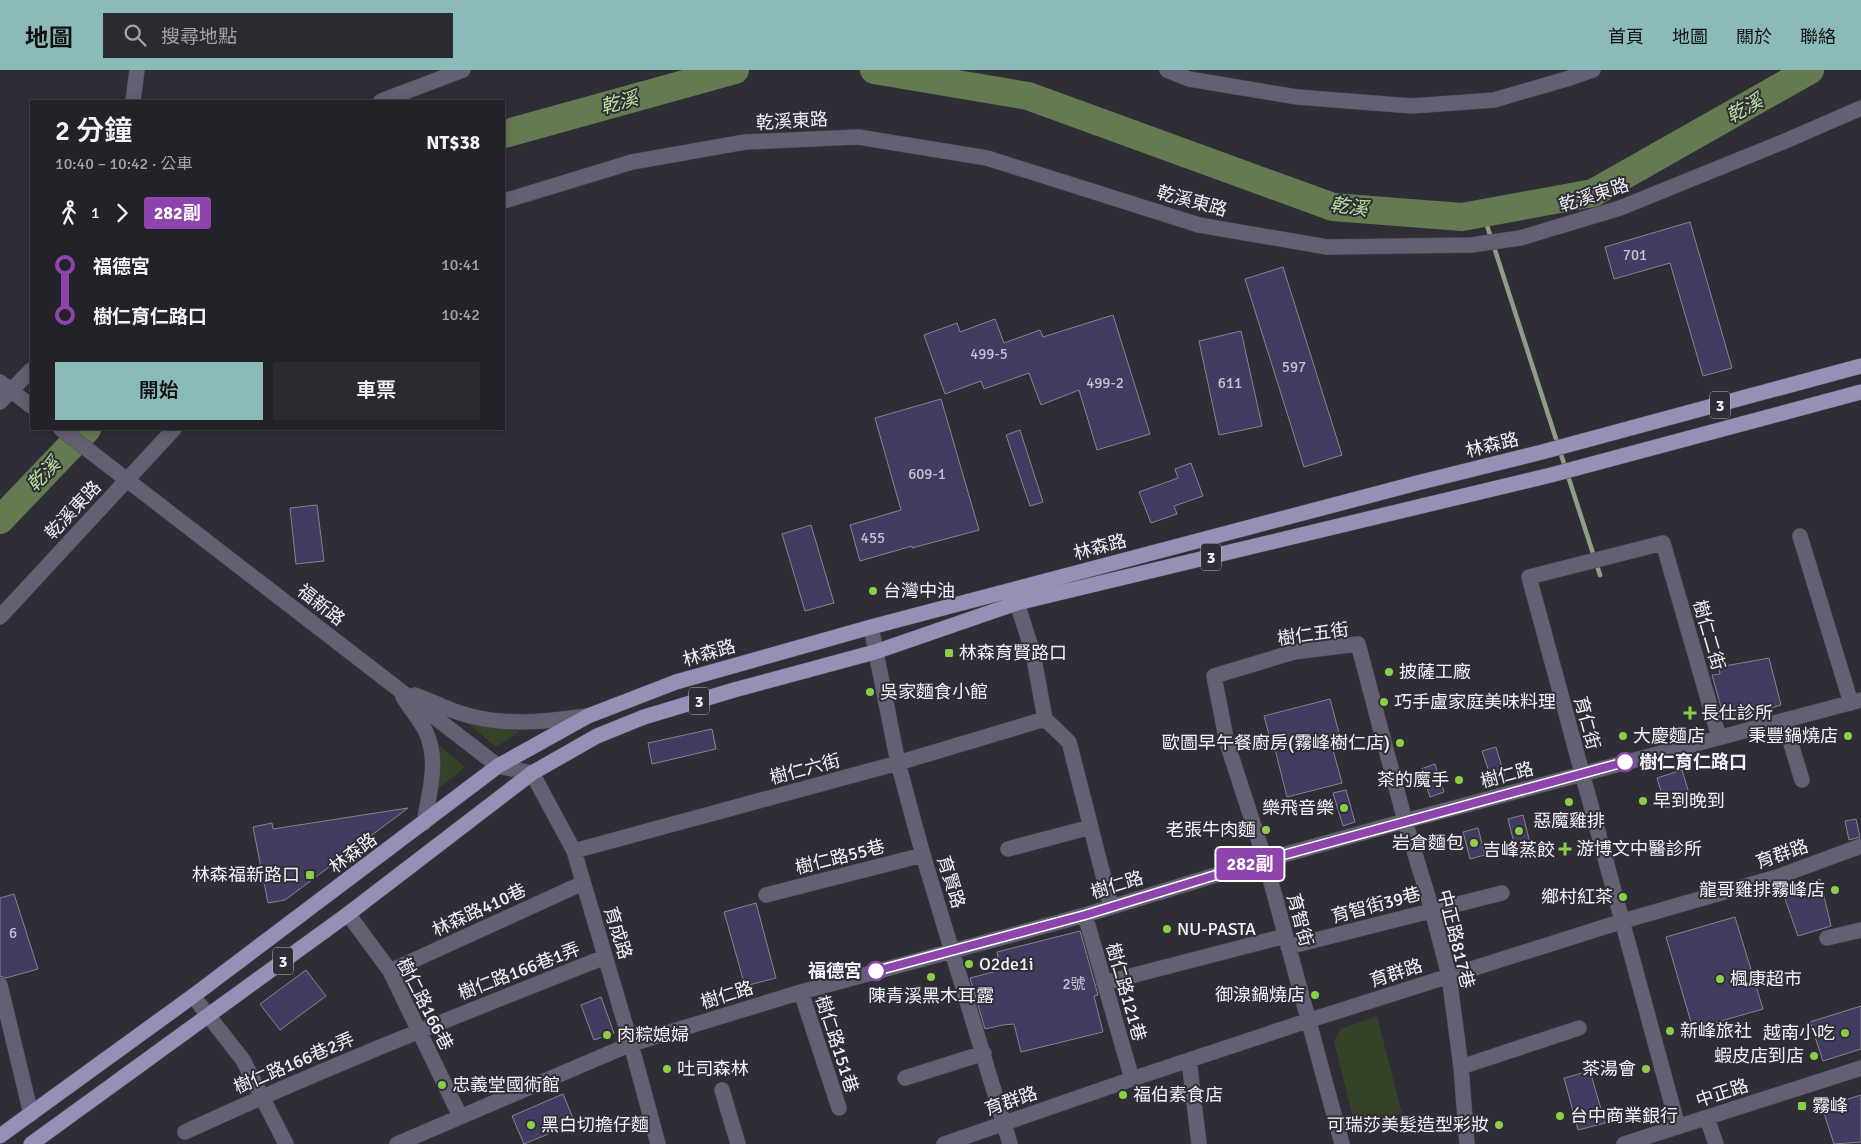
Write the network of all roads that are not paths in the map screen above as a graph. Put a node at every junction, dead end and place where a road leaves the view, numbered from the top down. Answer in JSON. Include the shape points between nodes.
{"nodes":[{"id":1,"x":137,"y":70,"type":"edge"},
{"id":2,"x":463,"y":70,"type":"edge"},
{"id":3,"x":1167,"y":70,"type":"edge"},
{"id":4,"x":1593,"y":70,"type":"edge"},
{"id":5,"x":133,"y":100,"type":"edge"},
{"id":6,"x":384,"y":100,"type":"edge"},
{"id":7,"x":1861,"y":108,"type":"edge"},
{"id":8,"x":505,"y":201,"type":"edge"},
{"id":9,"x":1861,"y":366,"type":"edge"},
{"id":10,"x":30,"y":371,"type":"edge"},
{"id":11,"x":5,"y":386,"type":"edge"},
{"id":12,"x":1861,"y":392,"type":"edge"},
{"id":13,"x":0,"y":402,"type":"edge"},
{"id":14,"x":27,"y":403,"type":"edge"},
{"id":15,"x":62,"y":430,"type":"edge"},
{"id":16,"x":173,"y":430,"type":"edge"},
{"id":17,"x":123,"y":477,"type":"junction"},
{"id":18,"x":1800,"y":536,"type":"dead end"},
{"id":19,"x":1663,"y":543,"type":"joint"},
{"id":20,"x":1017,"y":603,"type":"junction"},
{"id":21,"x":0,"y":617,"type":"edge"},
{"id":22,"x":871,"y":627,"type":"junction"},
{"id":23,"x":875,"y":652,"type":"junction"},
{"id":24,"x":1214,"y":676,"type":"joint"},
{"id":25,"x":397,"y":687,"type":"junction"},
{"id":26,"x":1856,"y":701,"type":"edge"},
{"id":27,"x":588,"y":716,"type":"junction"},
{"id":28,"x":1044,"y":719,"type":"junction"},
{"id":29,"x":1784,"y":722,"type":"junction"},
{"id":30,"x":1720,"y":737,"type":"junction"},
{"id":31,"x":898,"y":762,"type":"junction"},
{"id":32,"x":498,"y":766,"type":"junction"},
{"id":33,"x":532,"y":774,"type":"junction"},
{"id":34,"x":1582,"y":774,"type":"junction"},
{"id":35,"x":1802,"y":780,"type":"dead end"},
{"id":36,"x":1405,"y":821,"type":"junction"},
{"id":37,"x":424,"y":823,"type":"junction"},
{"id":38,"x":1091,"y":828,"type":"junction"},
{"id":39,"x":1861,"y":846,"type":"edge"},
{"id":40,"x":1008,"y":849,"type":"dead end"},
{"id":41,"x":574,"y":851,"type":"junction"},
{"id":42,"x":923,"y":855,"type":"junction"},
{"id":43,"x":1265,"y":860,"type":"junction"},
{"id":44,"x":583,"y":883,"type":"junction"},
{"id":45,"x":1502,"y":893,"type":"dead end"},
{"id":46,"x":766,"y":895,"type":"dead end"},
{"id":47,"x":1111,"y":906,"type":"junction"},
{"id":48,"x":1432,"y":910,"type":"junction"},
{"id":49,"x":348,"y":914,"type":"junction"},
{"id":50,"x":1085,"y":915,"type":"junction"},
{"id":51,"x":1623,"y":921,"type":"junction"},
{"id":52,"x":1861,"y":930,"type":"edge"},
{"id":53,"x":1827,"y":938,"type":"dead end"},
{"id":54,"x":1287,"y":942,"type":"junction"},
{"id":55,"x":952,"y":951,"type":"junction"},
{"id":56,"x":605,"y":958,"type":"junction"},
{"id":57,"x":390,"y":971,"type":"junction"},
{"id":58,"x":1448,"y":976,"type":"junction"},
{"id":59,"x":1104,"y":983,"type":"junction"},
{"id":60,"x":0,"y":985,"type":"edge"},
{"id":61,"x":800,"y":992,"type":"junction"},
{"id":62,"x":193,"y":996,"type":"junction"},
{"id":63,"x":209,"y":1016,"type":"junction"},
{"id":64,"x":1307,"y":1021,"type":"junction"},
{"id":65,"x":1578,"y":1028,"type":"dead end"},
{"id":66,"x":418,"y":1031,"type":"junction"},
{"id":67,"x":631,"y":1044,"type":"junction"},
{"id":68,"x":984,"y":1053,"type":"junction"},
{"id":69,"x":1188,"y":1060,"type":"junction"},
{"id":70,"x":1461,"y":1067,"type":"junction"},
{"id":71,"x":1861,"y":1068,"type":"edge"},
{"id":72,"x":905,"y":1078,"type":"dead end"},
{"id":73,"x":1132,"y":1079,"type":"junction"},
{"id":74,"x":722,"y":1090,"type":"dead end"},
{"id":75,"x":262,"y":1096,"type":"junction"},
{"id":76,"x":839,"y":1108,"type":"dead end"},
{"id":77,"x":31,"y":1114,"type":"junction"},
{"id":78,"x":460,"y":1116,"type":"junction"},
{"id":79,"x":1707,"y":1118,"type":"junction"},
{"id":80,"x":1005,"y":1122,"type":"junction"},
{"id":81,"x":1678,"y":1127,"type":"junction"},
{"id":82,"x":185,"y":1132,"type":"dead end"},
{"id":83,"x":0,"y":1136,"type":"edge"},
{"id":84,"x":424,"y":1138,"type":"edge"},
{"id":85,"x":31,"y":1144,"type":"edge"},
{"id":86,"x":286,"y":1144,"type":"edge"},
{"id":87,"x":397,"y":1144,"type":"edge"},
{"id":88,"x":658,"y":1144,"type":"edge"},
{"id":89,"x":738,"y":1144,"type":"edge"},
{"id":90,"x":944,"y":1144,"type":"edge"},
{"id":91,"x":1010,"y":1144,"type":"edge"},
{"id":92,"x":1199,"y":1144,"type":"edge"},
{"id":93,"x":1342,"y":1144,"type":"edge"},
{"id":94,"x":1468,"y":1144,"type":"edge"},
{"id":95,"x":1624,"y":1144,"type":"edge"},
{"id":96,"x":1716,"y":1144,"type":"edge"}],
"edges":[{"from":1,"to":5,"type":"street"},
{"from":2,"to":6,"type":"street"},
{"from":3,"to":4,"type":"street","via":[[1189,79],[1297,97],[1412,106],[1494,100]]},
{"from":7,"to":8,"type":"street","name":"乾溪東路","via":[[1620,208],[1520,238],[1471,245],[1327,247],[1199,225],[987,158],[858,137],[744,142],[632,162]]},
{"from":9,"to":22,"type":"main road","name":"林森路","number":"3"},
{"from":10,"to":11,"type":"street"},
{"from":11,"to":13,"type":"street"},
{"from":11,"to":14,"type":"street"},
{"from":12,"to":20,"type":"main road","name":"林森路","number":"3","via":[[1551,475]]},
{"from":15,"to":17,"type":"street","name":"福新路"},
{"from":16,"to":17,"type":"street","name":"乾溪東路"},
{"from":17,"to":21,"type":"street","name":"乾溪東路"},
{"from":17,"to":25,"type":"street","name":"福新路"},
{"from":18,"to":26,"type":"street"},
{"from":19,"to":30,"type":"street","name":"樹仁二街"},
{"from":19,"to":34,"type":"street","name":"育仁街","via":[[1529,577]]},
{"from":20,"to":23,"type":"main road","name":"林森路","number":"3"},
{"from":20,"to":28,"type":"street","via":[[1034,653]]},
{"from":22,"to":23,"type":"street","name":"育賢路"},
{"from":22,"to":27,"type":"main road","name":"林森路","number":"3","via":[[676,682]]},
{"from":23,"to":31,"type":"street","name":"育賢路"},
{"from":23,"to":33,"type":"main road","name":"林森路","number":"3","via":[[644,717],[598,736]]},
{"from":24,"to":36,"type":"street","name":"樹仁五街","via":[[1294,652],[1358,644]]},
{"from":24,"to":43,"type":"street","name":"育智街","via":[[1226,742]]},
{"from":25,"to":27,"type":"street","via":[[459,713],[498,721],[543,722]]},
{"from":25,"to":32,"type":"street","name":"福新路"},
{"from":25,"to":37,"type":"street","via":[[425,731],[432,752],[434,769]]},
{"from":26,"to":29,"type":"street","name":"樹仁路"},
{"from":27,"to":32,"type":"main road","name":"林森路","number":"3"},
{"from":28,"to":31,"type":"street","name":"樹仁六街"},
{"from":28,"to":38,"type":"street","via":[[1069,742]]},
{"from":29,"to":30,"type":"street","name":"樹仁路"},
{"from":29,"to":35,"type":"street"},
{"from":30,"to":34,"type":"street","name":"樹仁路"},
{"from":31,"to":41,"type":"street","name":"樹仁六街"},
{"from":31,"to":42,"type":"street","name":"育賢路"},
{"from":32,"to":33,"type":"street"},
{"from":32,"to":37,"type":"main road","name":"林森路","number":"3"},
{"from":33,"to":41,"type":"street","name":"育成路"},
{"from":33,"to":49,"type":"main road","name":"林森路","number":"3"},
{"from":34,"to":36,"type":"street","name":"樹仁路"},
{"from":34,"to":51,"type":"street","name":"育仁街"},
{"from":36,"to":43,"type":"street","name":"樹仁路"},
{"from":36,"to":48,"type":"street","name":"中正路817巷"},
{"from":37,"to":62,"type":"main road","name":"林森路","number":"3"},
{"from":38,"to":40,"type":"street"},
{"from":38,"to":47,"type":"street"},
{"from":39,"to":51,"type":"street","name":"育群路","via":[[1778,877]]},
{"from":41,"to":44,"type":"street","name":"育成路"},
{"from":42,"to":46,"type":"street","name":"樹仁路55巷"},
{"from":42,"to":55,"type":"street","name":"育賢路"},
{"from":43,"to":47,"type":"street","name":"樹仁路"},
{"from":43,"to":54,"type":"street","name":"育智街"},
{"from":44,"to":56,"type":"street","name":"育成路"},
{"from":44,"to":57,"type":"street","name":"林森路410巷"},
{"from":45,"to":48,"type":"street","name":"育智街39巷"},
{"from":47,"to":50,"type":"street","name":"樹仁路"},
{"from":48,"to":54,"type":"street","name":"育智街39巷"},
{"from":48,"to":58,"type":"street","name":"中正路817巷"},
{"from":49,"to":57,"type":"street","name":"樹仁路166巷"},
{"from":49,"to":63,"type":"main road","name":"林森路","number":"3"},
{"from":50,"to":55,"type":"street","name":"樹仁路"},
{"from":50,"to":59,"type":"street","name":"樹仁路121巷"},
{"from":51,"to":58,"type":"street","name":"育群路"},
{"from":51,"to":81,"type":"street","name":"育仁街"},
{"from":52,"to":53,"type":"street"},
{"from":54,"to":59,"type":"street","name":"育智街39巷"},
{"from":54,"to":64,"type":"street","name":"育智街"},
{"from":55,"to":61,"type":"street","name":"樹仁路"},
{"from":55,"to":68,"type":"street","name":"育賢路"},
{"from":56,"to":66,"type":"street","name":"樹仁路166巷1弄"},
{"from":56,"to":67,"type":"street","name":"育成路"},
{"from":57,"to":66,"type":"street","name":"樹仁路166巷"},
{"from":58,"to":64,"type":"street","name":"育群路"},
{"from":58,"to":70,"type":"street","name":"中正路817巷"},
{"from":59,"to":73,"type":"street","name":"樹仁路121巷"},
{"from":60,"to":77,"type":"street"},
{"from":61,"to":67,"type":"street","name":"樹仁路"},
{"from":61,"to":76,"type":"street","name":"樹仁路151巷"},
{"from":62,"to":63,"type":"street"},
{"from":62,"to":77,"type":"main road","name":"林森路","number":"3"},
{"from":63,"to":75,"type":"street","via":[[242,1060]]},
{"from":63,"to":85,"type":"main road","name":"林森路","number":"3"},
{"from":64,"to":69,"type":"street","name":"育群路"},
{"from":64,"to":93,"type":"street","name":"育智街"},
{"from":65,"to":70,"type":"street"},
{"from":66,"to":75,"type":"street","name":"樹仁路166巷2弄"},
{"from":66,"to":78,"type":"street","name":"樹仁路166巷"},
{"from":67,"to":78,"type":"street","name":"樹仁路"},
{"from":67,"to":88,"type":"street","name":"育成路"},
{"from":68,"to":72,"type":"street"},
{"from":68,"to":80,"type":"street","name":"育賢路"},
{"from":69,"to":73,"type":"street","name":"育群路"},
{"from":69,"to":92,"type":"street"},
{"from":70,"to":94,"type":"street","name":"中正路817巷"},
{"from":71,"to":79,"type":"street","name":"中正路"},
{"from":73,"to":80,"type":"street","name":"育群路"},
{"from":74,"to":89,"type":"street"},
{"from":75,"to":82,"type":"street","name":"樹仁路166巷2弄"},
{"from":75,"to":86,"type":"street"},
{"from":77,"to":83,"type":"main road","name":"林森路","number":"3"},
{"from":78,"to":84,"type":"street","name":"樹仁路"},
{"from":79,"to":81,"type":"street","name":"中正路"},
{"from":79,"to":96,"type":"street"},
{"from":80,"to":90,"type":"street","name":"育群路"},
{"from":80,"to":91,"type":"street","name":"育賢路"},
{"from":81,"to":95,"type":"street","name":"中正路"},
{"from":84,"to":87,"type":"street","name":"樹仁路"}]}
